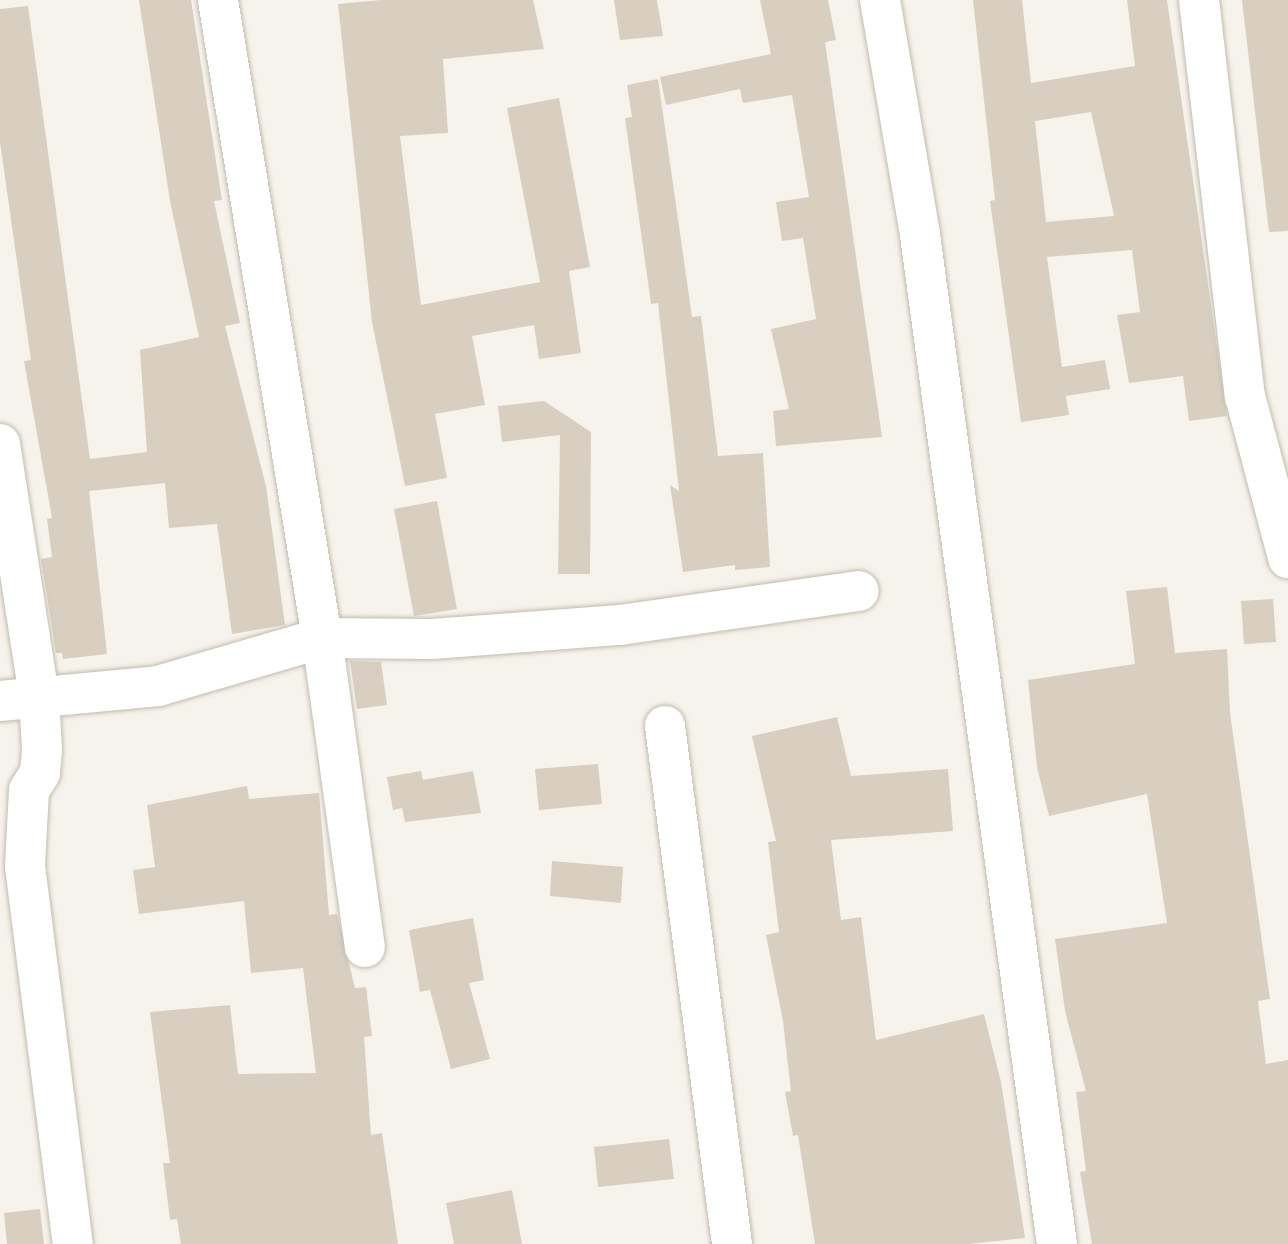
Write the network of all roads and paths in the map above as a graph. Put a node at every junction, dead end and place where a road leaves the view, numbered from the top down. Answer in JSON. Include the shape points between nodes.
{"nodes":[{"id":1,"x":218,"y":0,"type":"edge"},
{"id":2,"x":880,"y":0,"type":"edge"},
{"id":3,"x":1199,"y":0,"type":"edge"},
{"id":4,"x":0,"y":444,"type":"edge"},
{"id":5,"x":1288,"y":558,"type":"edge"},
{"id":6,"x":859,"y":591,"type":"dead end"},
{"id":7,"x":322,"y":638,"type":"junction"},
{"id":8,"x":39,"y":695,"type":"junction"},
{"id":9,"x":0,"y":701,"type":"edge"},
{"id":10,"x":665,"y":726,"type":"dead end"},
{"id":11,"x":365,"y":947,"type":"dead end"},
{"id":12,"x":73,"y":1244,"type":"edge"},
{"id":13,"x":732,"y":1244,"type":"edge"},
{"id":14,"x":1057,"y":1244,"type":"edge"}],
"edges":[{"from":1,"to":7,"type":"street"},
{"from":2,"to":14,"type":"street","via":[[922,250]]},
{"from":3,"to":5,"type":"street","via":[[1245,396]]},
{"from":4,"to":8,"type":"street"},
{"from":6,"to":7,"type":"street","via":[[620,625],[432,639]]},
{"from":7,"to":8,"type":"street","via":[[158,686]]},
{"from":7,"to":11,"type":"street"},
{"from":8,"to":9,"type":"street"},
{"from":8,"to":12,"type":"street","via":[[42,750],[40,773],[29,790],[25,866]]},
{"from":10,"to":13,"type":"street"}]}
